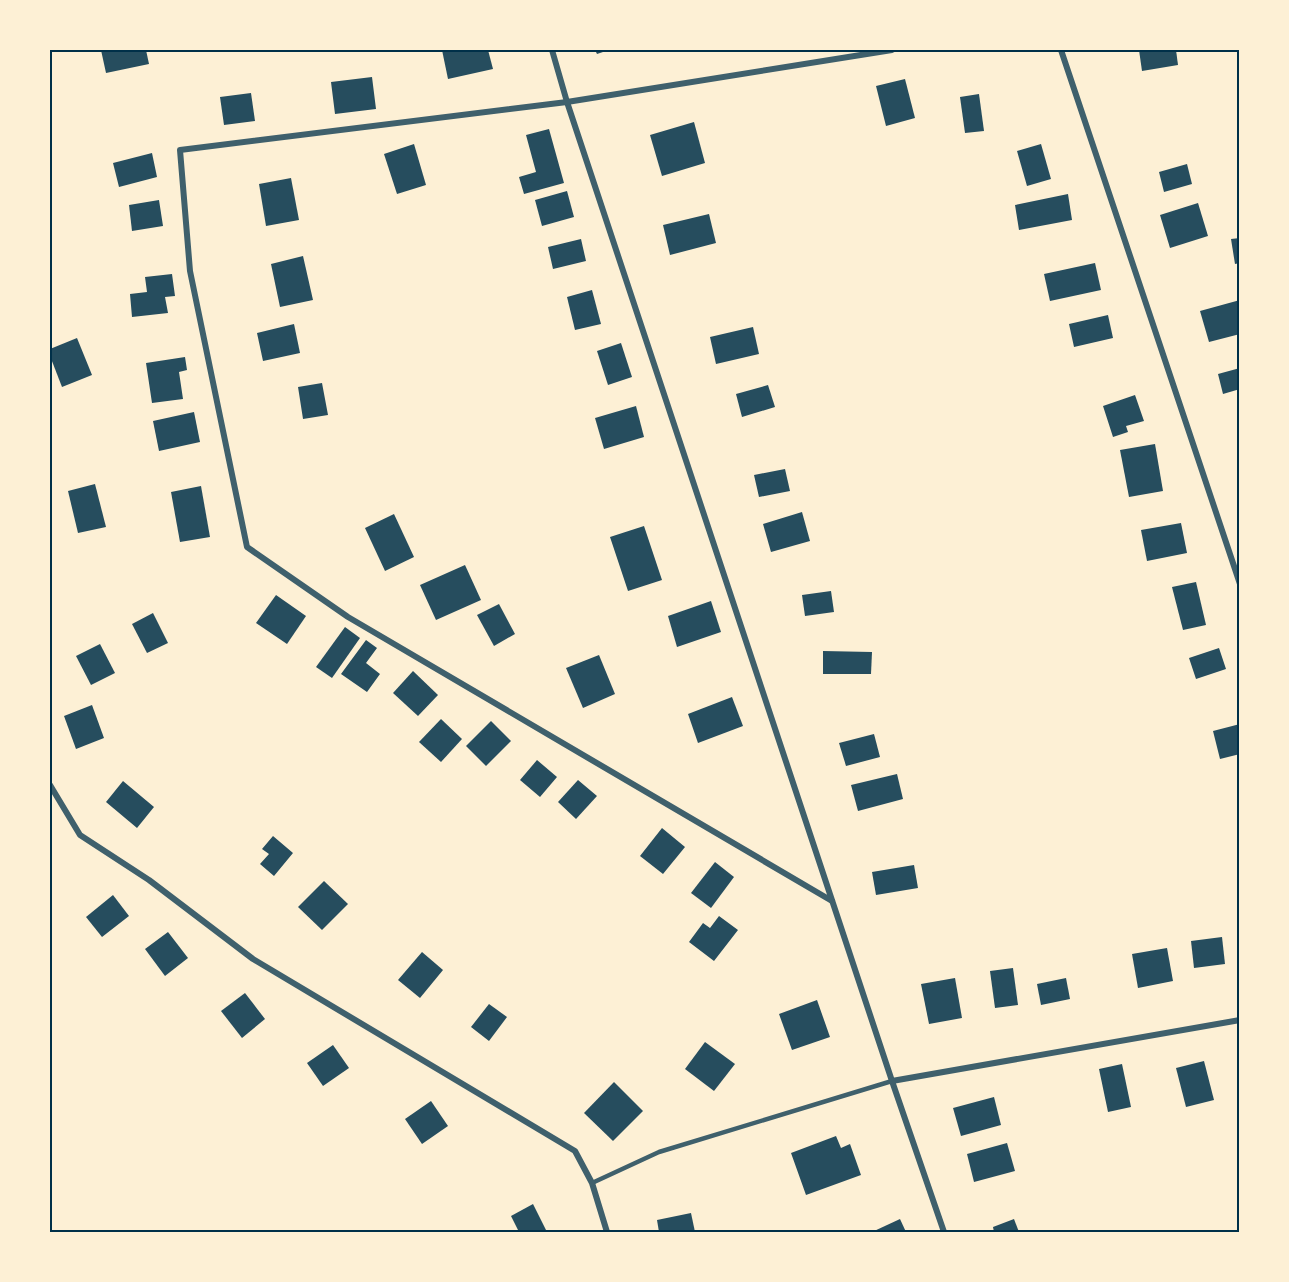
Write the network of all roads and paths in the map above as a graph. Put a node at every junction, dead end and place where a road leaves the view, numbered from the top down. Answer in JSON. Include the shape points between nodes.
{"nodes":[{"id":1,"x":552,"y":50,"type":"edge"},
{"id":2,"x":892,"y":50,"type":"edge"},
{"id":3,"x":1061,"y":50,"type":"edge"},
{"id":4,"x":567,"y":102,"type":"junction"},
{"id":5,"x":1239,"y":584,"type":"edge"},
{"id":6,"x":50,"y":785,"type":"edge"},
{"id":7,"x":832,"y":901,"type":"junction"},
{"id":8,"x":1239,"y":1020,"type":"edge"},
{"id":9,"x":892,"y":1081,"type":"junction"},
{"id":10,"x":592,"y":1183,"type":"junction"},
{"id":11,"x":608,"y":1233,"type":"edge"},
{"id":12,"x":944,"y":1233,"type":"edge"}],
"edges":[{"from":1,"to":4,"type":"street"},
{"from":2,"to":4,"type":"street"},
{"from":3,"to":5,"type":"street"},
{"from":4,"to":7,"type":"street"},
{"from":4,"to":7,"type":"street","via":[[180,150],[190,272],[247,547],[348,617]]},
{"from":6,"to":10,"type":"street","via":[[80,835],[149,880],[253,959],[575,1151]]},
{"from":7,"to":9,"type":"street"},
{"from":8,"to":9,"type":"street"},
{"from":9,"to":10,"type":"lane","via":[[659,1152]]},
{"from":9,"to":12,"type":"street"},
{"from":10,"to":11,"type":"street"}]}
